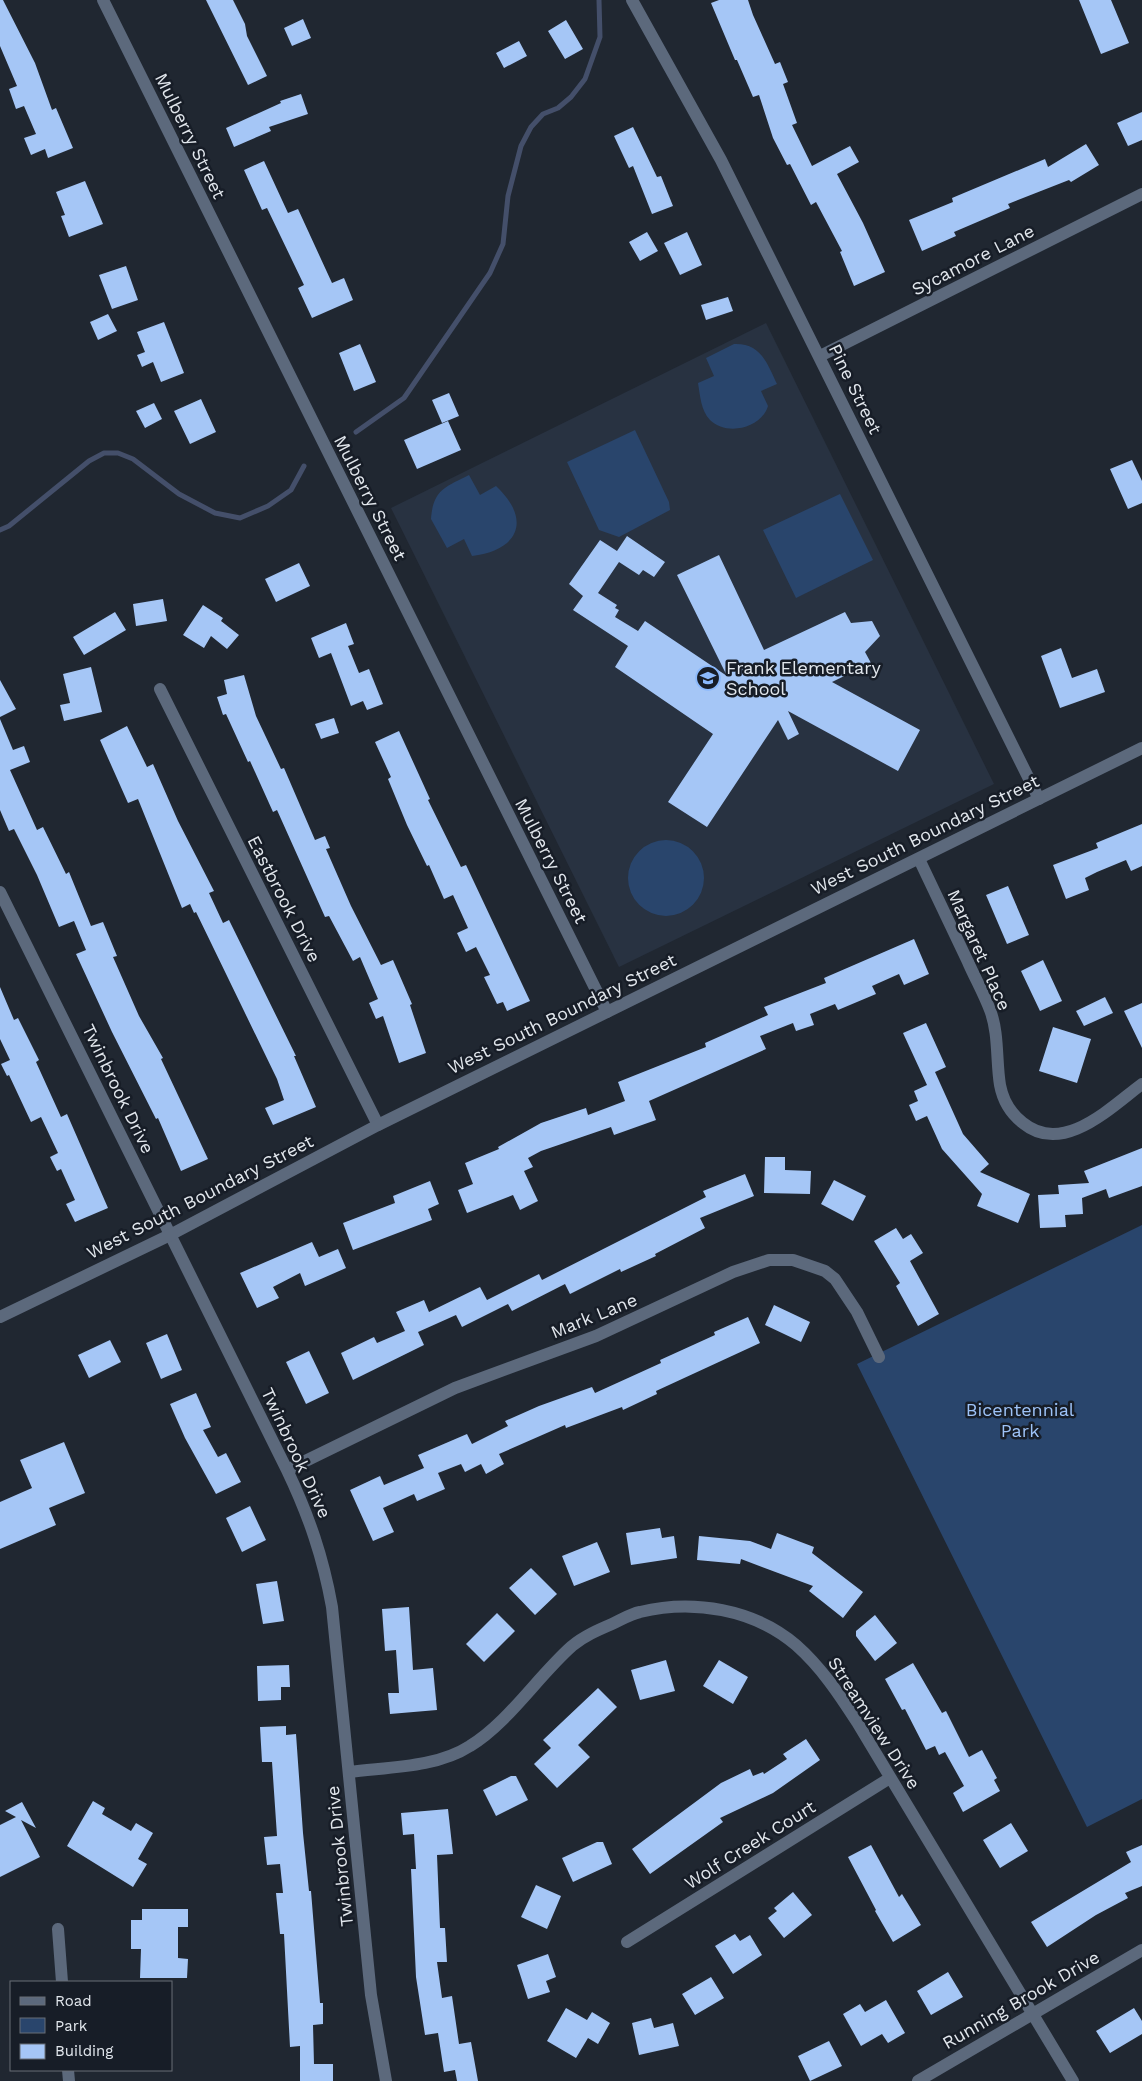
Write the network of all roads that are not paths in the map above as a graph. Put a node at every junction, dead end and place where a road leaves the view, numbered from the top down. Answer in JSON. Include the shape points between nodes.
{"nodes":[{"id":1,"x":103,"y":0,"type":"edge"},
{"id":2,"x":632,"y":0,"type":"edge"},
{"id":3,"x":1142,"y":194,"type":"edge"},
{"id":4,"x":820,"y":356,"type":"junction"},
{"id":5,"x":160,"y":689,"type":"dead end"},
{"id":6,"x":1142,"y":748,"type":"edge"},
{"id":7,"x":1039,"y":799,"type":"junction"},
{"id":8,"x":919,"y":859,"type":"junction"},
{"id":9,"x":0,"y":892,"type":"edge"},
{"id":10,"x":607,"y":1012,"type":"junction"},
{"id":11,"x":1142,"y":1084,"type":"edge"},
{"id":12,"x":378,"y":1124,"type":"junction"},
{"id":13,"x":170,"y":1235,"type":"junction"},
{"id":14,"x":0,"y":1317,"type":"edge"},
{"id":15,"x":879,"y":1357,"type":"dead end"},
{"id":16,"x":286,"y":1470,"type":"junction"},
{"id":17,"x":349,"y":1772,"type":"junction"},
{"id":18,"x":890,"y":1778,"type":"junction"},
{"id":19,"x":58,"y":1929,"type":"dead end"},
{"id":20,"x":627,"y":1942,"type":"dead end"},
{"id":21,"x":1142,"y":1950,"type":"edge"},
{"id":22,"x":62,"y":1981,"type":"edge"},
{"id":23,"x":1032,"y":2014,"type":"junction"},
{"id":24,"x":386,"y":2081,"type":"edge"},
{"id":25,"x":918,"y":2081,"type":"edge"},
{"id":26,"x":1073,"y":2081,"type":"edge"}],
"edges":[{"from":1,"to":10,"type":"street","name":"Mulberry Street"},
{"from":2,"to":4,"type":"street","name":"Pine Street","via":[[721,160]]},
{"from":3,"to":4,"type":"street","name":"Sycamore Lane"},
{"from":4,"to":7,"type":"street","name":"Pine Street"},
{"from":5,"to":12,"type":"street","name":"Eastbrook Drive"},
{"from":6,"to":7,"type":"street","name":"West South Boundary Street"},
{"from":7,"to":8,"type":"street","name":"West South Boundary Street"},
{"from":8,"to":10,"type":"street","name":"West South Boundary Street"},
{"from":8,"to":11,"type":"street","name":"Margaret Place","via":[[991,1011],[1003,1097],[1009,1110],[1028,1128],[1057,1134],[1092,1121]]},
{"from":9,"to":13,"type":"street","name":"Twinbrook Drive"},
{"from":10,"to":12,"type":"street","name":"West South Boundary Street"},
{"from":12,"to":13,"type":"street","name":"West South Boundary Street"},
{"from":13,"to":14,"type":"street","name":"West South Boundary Street"},
{"from":13,"to":16,"type":"street","name":"Twinbrook Drive"},
{"from":15,"to":16,"type":"street","name":"Mark Lane","via":[[835,1279],[803,1262],[769,1260],[733,1272],[596,1336],[455,1388]]},
{"from":16,"to":17,"type":"street","name":"Twinbrook Drive","via":[[315,1534],[326,1570]]},
{"from":17,"to":18,"type":"street","name":"Streamview Drive","via":[[429,1763],[470,1747],[573,1645],[593,1632],[637,1613],[684,1606],[730,1611],[753,1618],[795,1645],[829,1680]]},
{"from":17,"to":24,"type":"street","name":"Twinbrook Drive","via":[[371,1995]]},
{"from":18,"to":20,"type":"street","name":"Wolf Creek Court"},
{"from":18,"to":23,"type":"street","name":"Streamview Drive"},
{"from":19,"to":22,"type":"street"},
{"from":21,"to":23,"type":"street","name":"Running Brook Drive"},
{"from":23,"to":25,"type":"street","name":"Running Brook Drive"},
{"from":23,"to":26,"type":"street","name":"Streamview Drive"}]}
